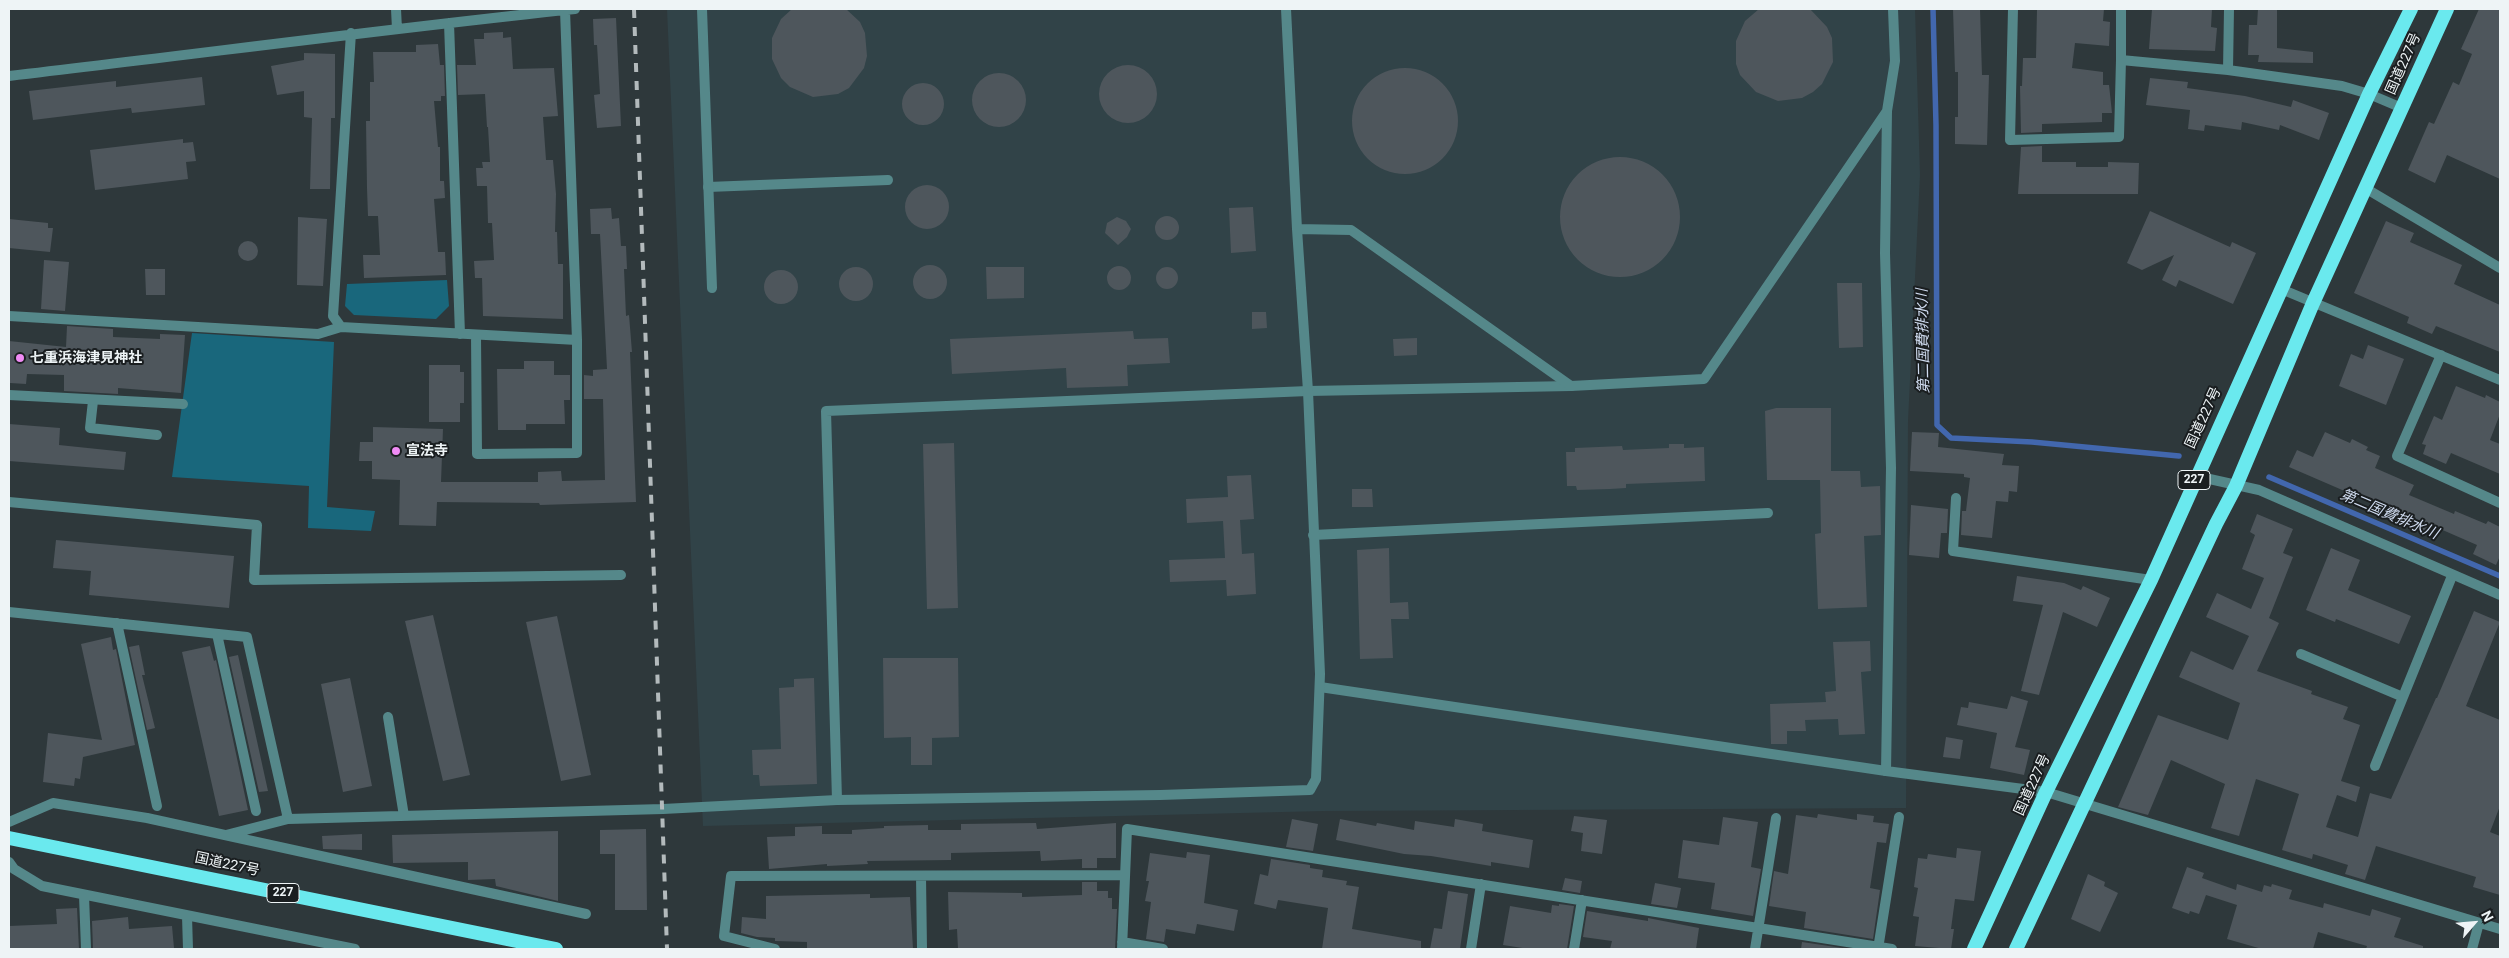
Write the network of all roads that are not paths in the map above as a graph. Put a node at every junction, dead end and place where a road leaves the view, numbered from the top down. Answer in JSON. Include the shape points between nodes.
{"nodes":[{"id":1,"x":396,"y":9,"type":"edge"},
{"id":2,"x":570,"y":9,"type":"edge"},
{"id":3,"x":702,"y":9,"type":"edge"},
{"id":4,"x":1286,"y":9,"type":"edge"},
{"id":5,"x":1893,"y":9,"type":"edge"},
{"id":6,"x":2013,"y":9,"type":"edge"},
{"id":7,"x":2121,"y":9,"type":"edge"},
{"id":8,"x":2229,"y":9,"type":"edge"},
{"id":9,"x":2411,"y":9,"type":"edge"},
{"id":10,"x":2447,"y":9,"type":"edge"},
{"id":11,"x":546,"y":10,"type":"edge"},
{"id":12,"x":450,"y":23,"type":"junction"},
{"id":13,"x":397,"y":28,"type":"junction"},
{"id":14,"x":351,"y":33,"type":"junction"},
{"id":15,"x":2121,"y":60,"type":"junction"},
{"id":16,"x":2228,"y":70,"type":"junction"},
{"id":17,"x":9,"y":76,"type":"edge"},
{"id":18,"x":2369,"y":94,"type":"junction"},
{"id":19,"x":2402,"y":108,"type":"junction"},
{"id":20,"x":1887,"y":111,"type":"junction"},
{"id":21,"x":888,"y":180,"type":"dead end"},
{"id":22,"x":708,"y":187,"type":"junction"},
{"id":23,"x":2365,"y":188,"type":"junction"},
{"id":24,"x":1297,"y":229,"type":"junction"},
{"id":25,"x":2500,"y":268,"type":"edge"},
{"id":26,"x":712,"y":288,"type":"dead end"},
{"id":27,"x":2281,"y":289,"type":"junction"},
{"id":28,"x":2313,"y":303,"type":"junction"},
{"id":29,"x":9,"y":316,"type":"edge"},
{"id":30,"x":341,"y":327,"type":"junction"},
{"id":31,"x":460,"y":334,"type":"junction"},
{"id":32,"x":476,"y":335,"type":"junction"},
{"id":33,"x":577,"y":340,"type":"junction"},
{"id":34,"x":2440,"y":355,"type":"junction"},
{"id":35,"x":2500,"y":380,"type":"edge"},
{"id":36,"x":1571,"y":386,"type":"junction"},
{"id":37,"x":1308,"y":391,"type":"junction"},
{"id":38,"x":9,"y":396,"type":"edge"},
{"id":39,"x":93,"y":401,"type":"junction"},
{"id":40,"x":183,"y":404,"type":"dead end"},
{"id":41,"x":158,"y":434,"type":"dead end"},
{"id":42,"x":2196,"y":476,"type":"junction"},
{"id":43,"x":2236,"y":486,"type":"junction"},
{"id":44,"x":1956,"y":498,"type":"dead end"},
{"id":45,"x":9,"y":502,"type":"edge"},
{"id":46,"x":2500,"y":503,"type":"edge"},
{"id":47,"x":1768,"y":512,"type":"dead end"},
{"id":48,"x":1314,"y":535,"type":"junction"},
{"id":49,"x":621,"y":575,"type":"dead end"},
{"id":50,"x":2452,"y":576,"type":"junction"},
{"id":51,"x":2151,"y":580,"type":"junction"},
{"id":52,"x":2500,"y":595,"type":"edge"},
{"id":53,"x":9,"y":612,"type":"edge"},
{"id":54,"x":117,"y":623,"type":"junction"},
{"id":55,"x":217,"y":634,"type":"junction"},
{"id":56,"x":2301,"y":654,"type":"dead end"},
{"id":57,"x":1320,"y":687,"type":"junction"},
{"id":58,"x":2403,"y":697,"type":"junction"},
{"id":59,"x":388,"y":717,"type":"dead end"},
{"id":60,"x":2375,"y":766,"type":"dead end"},
{"id":61,"x":1886,"y":771,"type":"junction"},
{"id":62,"x":2046,"y":792,"type":"junction"},
{"id":63,"x":837,"y":800,"type":"junction"},
{"id":64,"x":2083,"y":805,"type":"junction"},
{"id":65,"x":156,"y":806,"type":"dead end"},
{"id":66,"x":256,"y":811,"type":"dead end"},
{"id":67,"x":404,"y":816,"type":"junction"},
{"id":68,"x":1900,"y":817,"type":"dead end"},
{"id":69,"x":1776,"y":818,"type":"dead end"},
{"id":70,"x":288,"y":819,"type":"junction"},
{"id":71,"x":9,"y":822,"type":"edge"},
{"id":72,"x":226,"y":835,"type":"junction"},
{"id":73,"x":9,"y":838,"type":"edge"},
{"id":74,"x":9,"y":862,"type":"edge"},
{"id":75,"x":1126,"y":875,"type":"junction"},
{"id":76,"x":922,"y":876,"type":"junction"},
{"id":77,"x":1481,"y":884,"type":"junction"},
{"id":78,"x":84,"y":895,"type":"junction"},
{"id":79,"x":1582,"y":900,"type":"junction"},
{"id":80,"x":586,"y":914,"type":"dead end"},
{"id":81,"x":187,"y":916,"type":"junction"},
{"id":82,"x":2479,"y":922,"type":"junction"},
{"id":83,"x":1759,"y":927,"type":"junction"},
{"id":84,"x":2500,"y":929,"type":"edge"},
{"id":85,"x":1122,"y":946,"type":"edge"},
{"id":86,"x":1878,"y":948,"type":"edge"},
{"id":87,"x":86,"y":949,"type":"edge"},
{"id":88,"x":188,"y":949,"type":"edge"},
{"id":89,"x":355,"y":949,"type":"edge"},
{"id":90,"x":556,"y":949,"type":"edge"},
{"id":91,"x":775,"y":949,"type":"edge"},
{"id":92,"x":922,"y":949,"type":"edge"},
{"id":93,"x":1163,"y":949,"type":"edge"},
{"id":94,"x":1471,"y":949,"type":"edge"},
{"id":95,"x":1574,"y":949,"type":"edge"},
{"id":96,"x":1755,"y":949,"type":"edge"},
{"id":97,"x":1892,"y":949,"type":"edge"},
{"id":98,"x":1974,"y":949,"type":"edge"},
{"id":99,"x":2016,"y":949,"type":"edge"},
{"id":100,"x":2472,"y":949,"type":"edge"}],
"edges":[{"from":1,"to":13,"type":"street"},
{"from":2,"to":11,"type":"street"},
{"from":2,"to":33,"type":"street"},
{"from":3,"to":22,"type":"street"},
{"from":4,"to":24,"type":"street"},
{"from":5,"to":20,"type":"street","via":[[1895,61]]},
{"from":6,"to":15,"type":"street","via":[[2010,140],[2120,137]]},
{"from":7,"to":15,"type":"street"},
{"from":8,"to":16,"type":"street"},
{"from":9,"to":18,"type":"highway","name":"国道227号","number":"227"},
{"from":10,"to":19,"type":"highway","name":"国道227号"},
{"from":11,"to":12,"type":"street"},
{"from":12,"to":13,"type":"street"},
{"from":12,"to":31,"type":"street"},
{"from":13,"to":14,"type":"street"},
{"from":14,"to":17,"type":"street"},
{"from":14,"to":30,"type":"street","via":[[333,316]]},
{"from":15,"to":16,"type":"street"},
{"from":16,"to":18,"type":"street","via":[[2342,86]]},
{"from":18,"to":19,"type":"street"},
{"from":18,"to":27,"type":"highway","name":"国道227号","number":"227"},
{"from":19,"to":23,"type":"highway","name":"国道227号"},
{"from":20,"to":36,"type":"street","via":[[1704,379]]},
{"from":20,"to":61,"type":"street","via":[[1885,253],[1891,468]]},
{"from":21,"to":22,"type":"street"},
{"from":22,"to":26,"type":"street"},
{"from":23,"to":25,"type":"street"},
{"from":23,"to":28,"type":"highway","name":"国道227号"},
{"from":24,"to":36,"type":"street","via":[[1351,230]]},
{"from":24,"to":37,"type":"street"},
{"from":27,"to":28,"type":"street"},
{"from":27,"to":42,"type":"highway","name":"国道227号","number":"227"},
{"from":28,"to":34,"type":"street"},
{"from":28,"to":43,"type":"highway","name":"国道227号"},
{"from":29,"to":30,"type":"street","via":[[318,334]]},
{"from":30,"to":31,"type":"street"},
{"from":31,"to":32,"type":"street"},
{"from":32,"to":33,"type":"street"},
{"from":32,"to":33,"type":"street","via":[[477,454],[577,453]]},
{"from":34,"to":35,"type":"street"},
{"from":34,"to":46,"type":"street","via":[[2396,456]]},
{"from":36,"to":37,"type":"street"},
{"from":37,"to":48,"type":"street"},
{"from":37,"to":63,"type":"street","via":[[826,411]]},
{"from":38,"to":39,"type":"street"},
{"from":39,"to":40,"type":"street"},
{"from":39,"to":41,"type":"street","via":[[90,428]]},
{"from":42,"to":43,"type":"street"},
{"from":42,"to":51,"type":"highway","name":"国道227号","number":"227"},
{"from":43,"to":50,"type":"street","via":[[2259,490]]},
{"from":43,"to":64,"type":"highway","name":"国道227号"},
{"from":44,"to":51,"type":"street","via":[[1953,552]]},
{"from":45,"to":49,"type":"street","via":[[257,525],[254,580]]},
{"from":47,"to":48,"type":"street"},
{"from":48,"to":57,"type":"street"},
{"from":50,"to":52,"type":"street"},
{"from":50,"to":58,"type":"street"},
{"from":51,"to":62,"type":"highway","name":"国道227号","number":"227"},
{"from":53,"to":54,"type":"street"},
{"from":54,"to":55,"type":"street"},
{"from":54,"to":65,"type":"street"},
{"from":55,"to":66,"type":"street"},
{"from":55,"to":70,"type":"street","via":[[247,637]]},
{"from":56,"to":58,"type":"street"},
{"from":57,"to":61,"type":"street"},
{"from":57,"to":63,"type":"street","via":[[1316,779],[1310,790]]},
{"from":58,"to":60,"type":"street"},
{"from":59,"to":67,"type":"street"},
{"from":61,"to":62,"type":"street"},
{"from":62,"to":64,"type":"street"},
{"from":62,"to":98,"type":"highway","name":"国道227号","number":"227"},
{"from":63,"to":67,"type":"street","via":[[663,810]]},
{"from":64,"to":82,"type":"street"},
{"from":64,"to":99,"type":"highway","name":"国道227号"},
{"from":67,"to":70,"type":"street"},
{"from":68,"to":86,"type":"street"},
{"from":69,"to":83,"type":"street"},
{"from":70,"to":72,"type":"street"},
{"from":71,"to":72,"type":"street","via":[[53,803]]},
{"from":72,"to":80,"type":"street"},
{"from":73,"to":90,"type":"highway","name":"国道227号","number":"227"},
{"from":74,"to":78,"type":"street","via":[[14,869],[42,886]]},
{"from":75,"to":76,"type":"street"},
{"from":75,"to":77,"type":"street","via":[[1127,829]]},
{"from":75,"to":85,"type":"street"},
{"from":76,"to":91,"type":"street","via":[[730,876],[724,936]]},
{"from":76,"to":92,"type":"street"},
{"from":77,"to":79,"type":"street"},
{"from":77,"to":94,"type":"street"},
{"from":78,"to":81,"type":"street"},
{"from":78,"to":87,"type":"street"},
{"from":79,"to":83,"type":"street"},
{"from":79,"to":95,"type":"street"},
{"from":81,"to":88,"type":"street"},
{"from":81,"to":89,"type":"street"},
{"from":82,"to":84,"type":"street"},
{"from":82,"to":100,"type":"street"},
{"from":83,"to":86,"type":"street"},
{"from":83,"to":96,"type":"street"},
{"from":85,"to":93,"type":"street"},
{"from":86,"to":97,"type":"street"}]}
